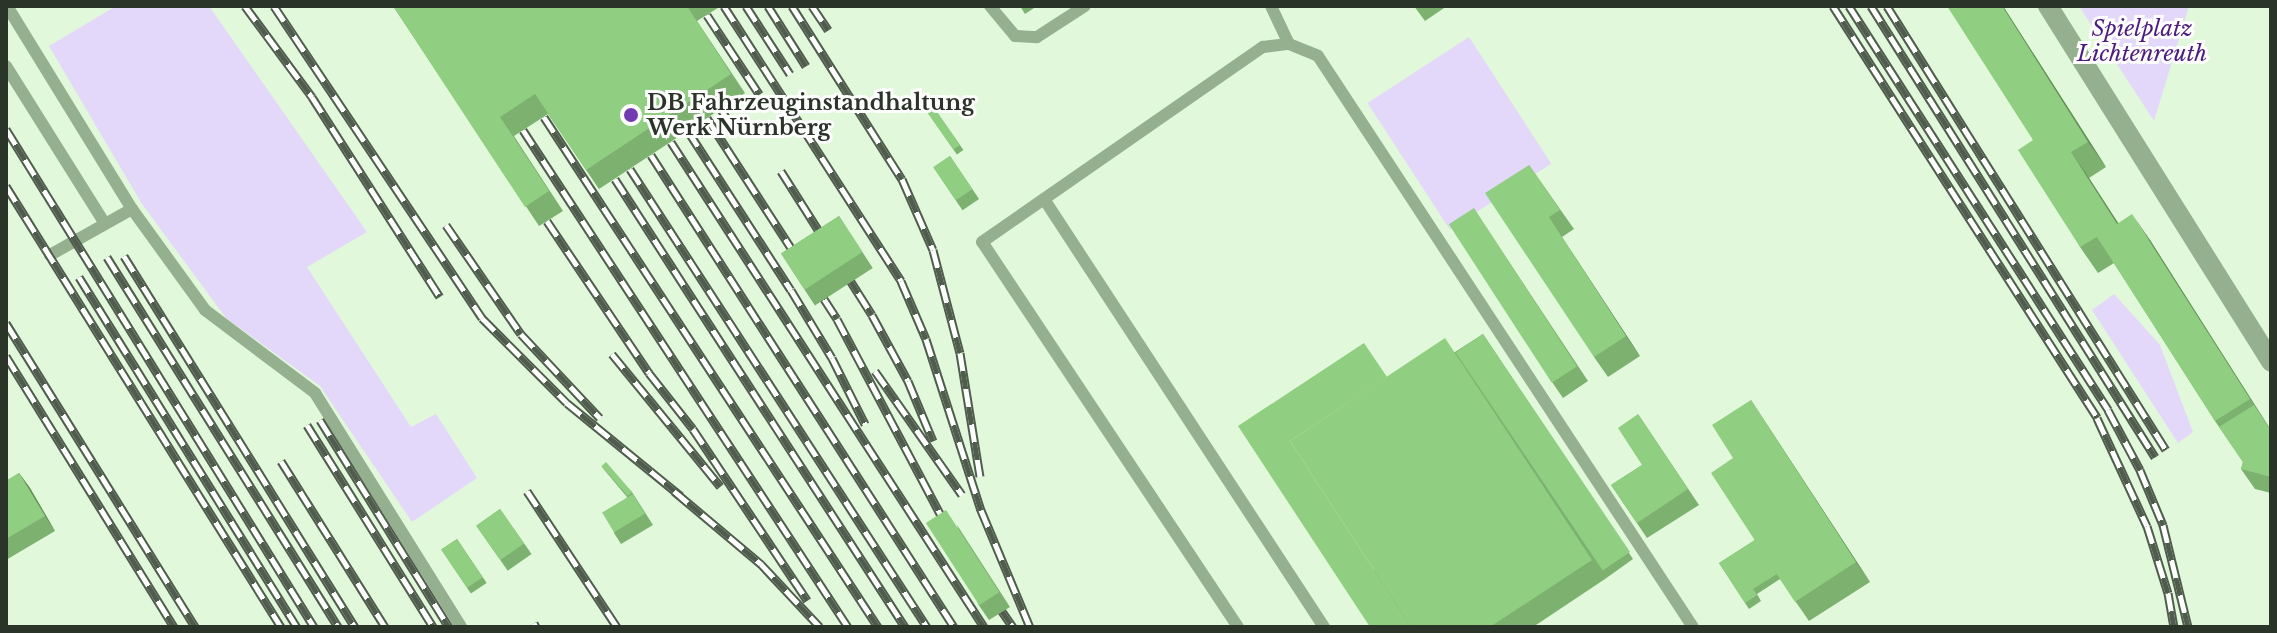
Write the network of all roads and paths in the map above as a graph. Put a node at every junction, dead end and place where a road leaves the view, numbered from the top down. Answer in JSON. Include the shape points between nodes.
{"nodes":[{"id":1,"x":7,"y":6,"type":"edge"},
{"id":2,"x":990,"y":6,"type":"edge"},
{"id":3,"x":1085,"y":6,"type":"edge"},
{"id":4,"x":1271,"y":6,"type":"edge"},
{"id":5,"x":2048,"y":6,"type":"edge"},
{"id":6,"x":1289,"y":44,"type":"junction"},
{"id":7,"x":6,"y":66,"type":"edge"},
{"id":8,"x":1044,"y":199,"type":"junction"},
{"id":9,"x":132,"y":209,"type":"junction"},
{"id":10,"x":104,"y":222,"type":"junction"},
{"id":11,"x":50,"y":255,"type":"dead end"},
{"id":12,"x":2271,"y":362,"type":"edge"},
{"id":13,"x":461,"y":627,"type":"edge"},
{"id":14,"x":1238,"y":627,"type":"edge"},
{"id":15,"x":1324,"y":627,"type":"edge"},
{"id":16,"x":1693,"y":627,"type":"edge"}],
"edges":[{"from":1,"to":9,"type":"lane"},
{"from":2,"to":3,"type":"lane","via":[[1015,36],[1037,37]]},
{"from":4,"to":6,"type":"lane"},
{"from":5,"to":12,"type":"street"},
{"from":6,"to":8,"type":"lane","via":[[1263,47]]},
{"from":6,"to":16,"type":"lane","via":[[1318,56]]},
{"from":7,"to":10,"type":"lane"},
{"from":8,"to":14,"type":"lane","via":[[982,242]]},
{"from":8,"to":15,"type":"lane"},
{"from":9,"to":10,"type":"lane"},
{"from":9,"to":13,"type":"lane","via":[[205,310],[315,393]]},
{"from":10,"to":11,"type":"lane"}]}
